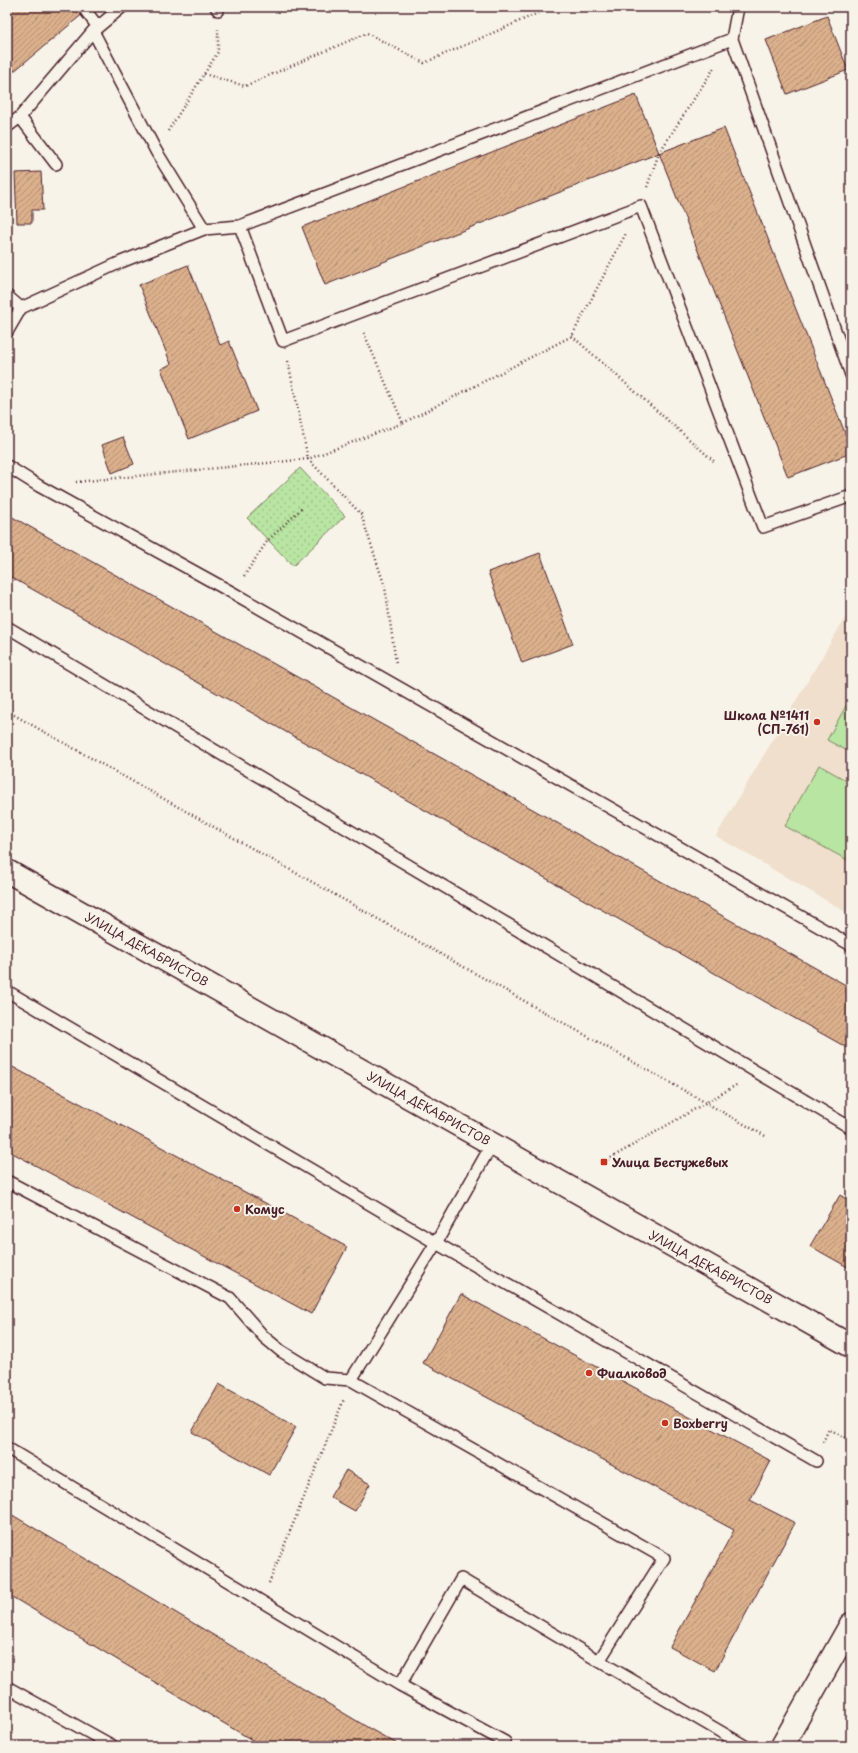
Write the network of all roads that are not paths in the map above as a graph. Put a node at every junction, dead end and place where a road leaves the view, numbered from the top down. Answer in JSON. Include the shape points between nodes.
{"nodes":[{"id":1,"x":122,"y":7,"type":"edge"},
{"id":2,"x":738,"y":7,"type":"edge"},
{"id":3,"x":86,"y":11,"type":"dead end"},
{"id":4,"x":96,"y":29,"type":"junction"},
{"id":5,"x":732,"y":38,"type":"junction"},
{"id":6,"x":20,"y":117,"type":"junction"},
{"id":7,"x":7,"y":127,"type":"edge"},
{"id":8,"x":56,"y":164,"type":"dead end"},
{"id":9,"x":240,"y":226,"type":"junction"},
{"id":10,"x":204,"y":229,"type":"junction"},
{"id":11,"x":7,"y":296,"type":"edge"},
{"id":12,"x":21,"y":308,"type":"junction"},
{"id":13,"x":7,"y":332,"type":"edge"},
{"id":14,"x":851,"y":374,"type":"edge"},
{"id":15,"x":7,"y":466,"type":"edge"},
{"id":16,"x":851,"y":496,"type":"edge"},
{"id":17,"x":7,"y":627,"type":"edge"},
{"id":18,"x":7,"y":871,"type":"edge"},
{"id":19,"x":851,"y":945,"type":"edge"},
{"id":20,"x":7,"y":991,"type":"edge"},
{"id":21,"x":851,"y":1128,"type":"edge"},
{"id":22,"x":492,"y":1144,"type":"junction"},
{"id":23,"x":7,"y":1181,"type":"edge"},
{"id":24,"x":436,"y":1243,"type":"junction"},
{"id":25,"x":851,"y":1346,"type":"edge"},
{"id":26,"x":351,"y":1380,"type":"junction"},
{"id":27,"x":7,"y":1448,"type":"edge"},
{"id":28,"x":816,"y":1461,"type":"road end"},
{"id":29,"x":851,"y":1624,"type":"edge"},
{"id":30,"x":599,"y":1662,"type":"junction"},
{"id":31,"x":400,"y":1685,"type":"junction"},
{"id":32,"x":7,"y":1687,"type":"edge"},
{"id":33,"x":505,"y":1742,"type":"dead end"},
{"id":34,"x":112,"y":1746,"type":"edge"},
{"id":35,"x":746,"y":1746,"type":"edge"},
{"id":36,"x":782,"y":1746,"type":"edge"}],
"edges":[{"from":1,"to":4,"type":"lane"},
{"from":2,"to":5,"type":"lane"},
{"from":3,"to":4,"type":"lane"},
{"from":4,"to":6,"type":"lane"},
{"from":4,"to":10,"type":"lane","via":[[156,151]]},
{"from":5,"to":9,"type":"lane"},
{"from":5,"to":14,"type":"lane"},
{"from":6,"to":7,"type":"lane"},
{"from":6,"to":8,"type":"lane"},
{"from":9,"to":10,"type":"lane"},
{"from":9,"to":16,"type":"lane","via":[[283,340],[641,206],[763,527]]},
{"from":10,"to":12,"type":"lane","via":[[122,262]]},
{"from":11,"to":12,"type":"lane"},
{"from":12,"to":13,"type":"lane"},
{"from":15,"to":19,"type":"lane"},
{"from":17,"to":21,"type":"lane"},
{"from":18,"to":22,"type":"main road","name":"УЛИЦА ДЕКАБРИСТОВ"},
{"from":20,"to":24,"type":"lane"},
{"from":22,"to":24,"type":"lane"},
{"from":22,"to":25,"type":"main road","name":"УЛИЦА ДЕКАБРИСТОВ"},
{"from":23,"to":26,"type":"lane","via":[[230,1298],[264,1337],[281,1351],[325,1378]]},
{"from":24,"to":26,"type":"lane"},
{"from":24,"to":28,"type":"lane"},
{"from":26,"to":30,"type":"lane","via":[[664,1558]]},
{"from":27,"to":31,"type":"lane"},
{"from":29,"to":36,"type":"main road"},
{"from":30,"to":31,"type":"lane","via":[[461,1579]]},
{"from":30,"to":35,"type":"lane"},
{"from":31,"to":33,"type":"lane"},
{"from":32,"to":34,"type":"lane"}]}
